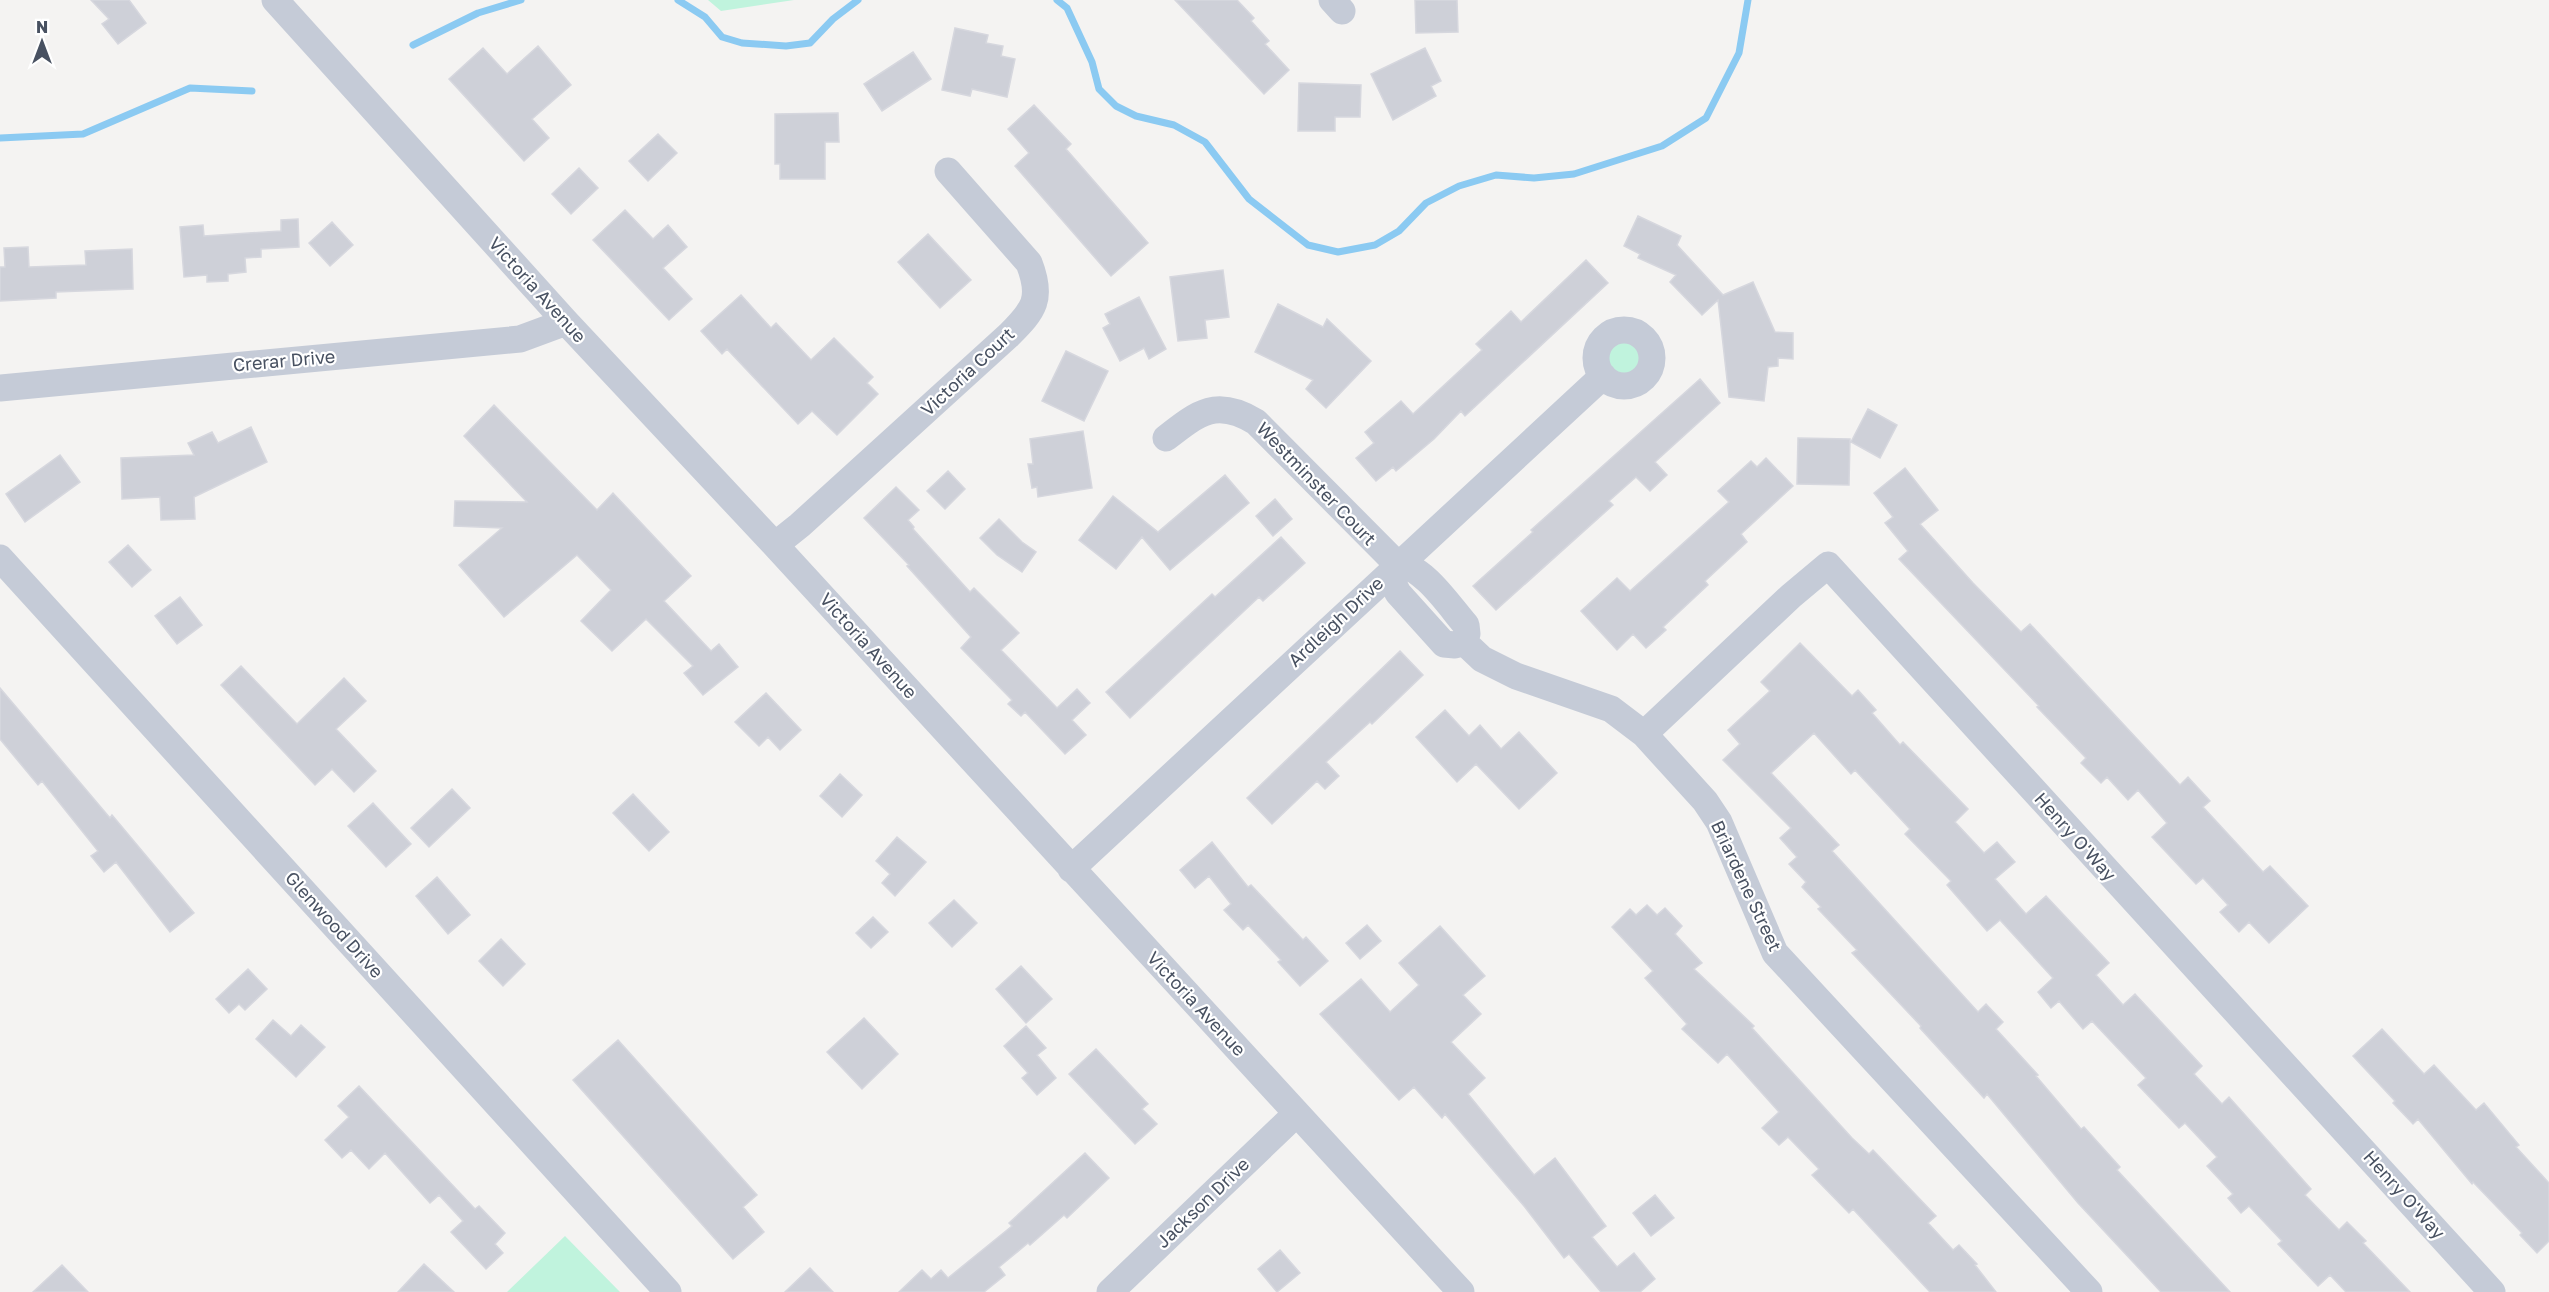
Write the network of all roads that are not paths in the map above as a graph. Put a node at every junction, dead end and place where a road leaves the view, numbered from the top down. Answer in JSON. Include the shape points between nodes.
{"nodes":[{"id":1,"x":275,"y":0,"type":"edge"},
{"id":2,"x":948,"y":171,"type":"dead end"},
{"id":3,"x":566,"y":322,"type":"junction"},
{"id":4,"x":1603,"y":376,"type":"dead end"},
{"id":5,"x":0,"y":388,"type":"edge"},
{"id":6,"x":1166,"y":438,"type":"dead end"},
{"id":7,"x":775,"y":545,"type":"junction"},
{"id":8,"x":0,"y":558,"type":"edge"},
{"id":9,"x":1398,"y":565,"type":"junction"},
{"id":10,"x":1644,"y":734,"type":"junction"},
{"id":11,"x":1071,"y":869,"type":"junction"},
{"id":12,"x":1296,"y":1114,"type":"junction"},
{"id":13,"x":668,"y":1292,"type":"edge"},
{"id":14,"x":1110,"y":1292,"type":"edge"},
{"id":15,"x":1461,"y":1292,"type":"edge"},
{"id":16,"x":2089,"y":1292,"type":"edge"},
{"id":17,"x":2492,"y":1292,"type":"edge"}],
"edges":[{"from":1,"to":3,"type":"street","name":"Victoria Avenue"},
{"from":2,"to":7,"type":"street","name":"Victoria Court","via":[[1029,263],[1035,278],[1032,310]]},
{"from":3,"to":5,"type":"street","name":"Crerar Drive","via":[[520,339]]},
{"from":3,"to":7,"type":"street","name":"Victoria Avenue"},
{"from":4,"to":9,"type":"street","name":"Ardleigh Drive"},
{"from":6,"to":9,"type":"street","name":"Westminster Court","via":[[1194,416],[1217,410],[1240,412],[1256,422]]},
{"from":7,"to":11,"type":"street","name":"Victoria Avenue"},
{"from":8,"to":13,"type":"street","name":"Glenwood Drive"},
{"from":9,"to":10,"type":"street","name":"Briardene Street","via":[[1407,565],[1421,575],[1466,625],[1464,642],[1482,659],[1516,676],[1611,709]]},
{"from":9,"to":11,"type":"street","name":"Ardleigh Drive"},
{"from":10,"to":16,"type":"street","name":"Briardene Street","via":[[1719,822],[1775,954]]},
{"from":10,"to":17,"type":"street","name":"Henry O'Way","via":[[1828,565]]},
{"from":11,"to":12,"type":"street","name":"Victoria Avenue"},
{"from":12,"to":14,"type":"street","name":"Jackson Drive"},
{"from":12,"to":15,"type":"street","name":"Victoria Avenue"}]}
